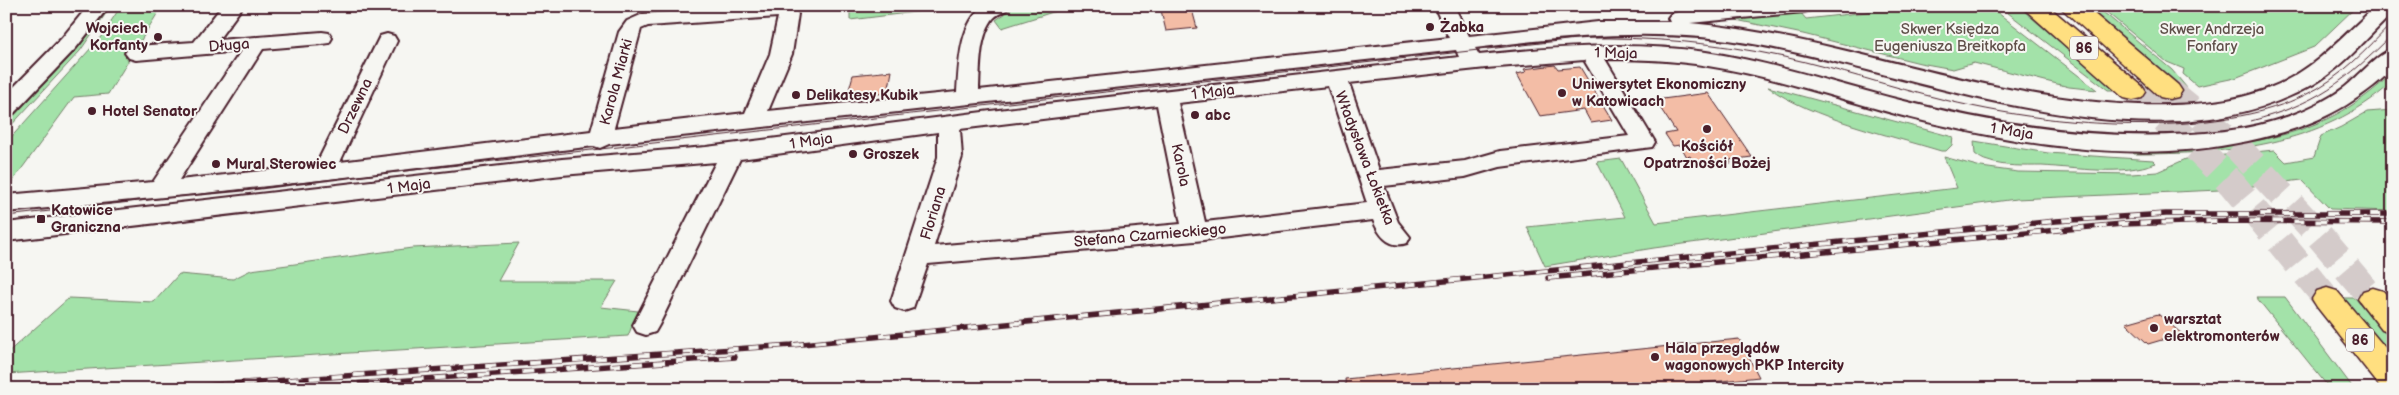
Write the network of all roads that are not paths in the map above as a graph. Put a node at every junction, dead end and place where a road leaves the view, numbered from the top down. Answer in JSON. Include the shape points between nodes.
{"nodes":[{"id":1,"x":99,"y":6,"type":"edge"},
{"id":2,"x":232,"y":6,"type":"edge"},
{"id":3,"x":1000,"y":6,"type":"edge"},
{"id":4,"x":1444,"y":6,"type":"edge"},
{"id":5,"x":1804,"y":6,"type":"edge"},
{"id":6,"x":2033,"y":6,"type":"edge"},
{"id":7,"x":2071,"y":6,"type":"edge"},
{"id":8,"x":2388,"y":6,"type":"edge"},
{"id":9,"x":1620,"y":28,"type":"junction"},
{"id":10,"x":322,"y":38,"type":"dead end"},
{"id":11,"x":387,"y":41,"type":"dead end"},
{"id":12,"x":257,"y":43,"type":"junction"},
{"id":13,"x":1462,"y":43,"type":"junction"},
{"id":14,"x":201,"y":47,"type":"junction"},
{"id":15,"x":1590,"y":52,"type":"junction"},
{"id":16,"x":136,"y":53,"type":"dead end"},
{"id":17,"x":2393,"y":56,"type":"edge"},
{"id":18,"x":1472,"y":62,"type":"junction"},
{"id":19,"x":1336,"y":78,"type":"junction"},
{"id":20,"x":2169,"y":91,"type":"tunnel mouth"},
{"id":21,"x":2133,"y":92,"type":"tunnel mouth"},
{"id":22,"x":968,"y":98,"type":"junction"},
{"id":23,"x":1166,"y":98,"type":"junction"},
{"id":24,"x":6,"y":108,"type":"edge"},
{"id":25,"x":752,"y":120,"type":"junction"},
{"id":26,"x":949,"y":123,"type":"junction"},
{"id":27,"x":600,"y":140,"type":"junction"},
{"id":28,"x":732,"y":152,"type":"junction"},
{"id":29,"x":324,"y":172,"type":"junction"},
{"id":30,"x":1370,"y":179,"type":"junction"},
{"id":31,"x":160,"y":190,"type":"junction"},
{"id":32,"x":9,"y":203,"type":"edge"},
{"id":33,"x":1381,"y":210,"type":"junction"},
{"id":34,"x":6,"y":232,"type":"edge"},
{"id":35,"x":1195,"y":232,"type":"junction"},
{"id":36,"x":1398,"y":237,"type":"dead end"},
{"id":37,"x":919,"y":256,"type":"junction"},
{"id":38,"x":2327,"y":299,"type":"tunnel mouth"},
{"id":39,"x":2374,"y":299,"type":"tunnel mouth"},
{"id":40,"x":904,"y":301,"type":"dead end"},
{"id":41,"x":2393,"y":322,"type":"edge"},
{"id":42,"x":646,"y":325,"type":"dead end"},
{"id":43,"x":2393,"y":380,"type":"edge"}],
"edges":[{"from":1,"to":24,"type":"street","via":[[58,55]]},
{"from":2,"to":14,"type":"street"},
{"from":3,"to":22,"type":"street","via":[[986,13],[977,29]]},
{"from":4,"to":13,"type":"street"},
{"from":5,"to":9,"type":"street","name":"1 Maja","via":[[1667,19]]},
{"from":6,"to":21,"type":"highway","number":"86"},
{"from":7,"to":20,"type":"highway","number":"86"},
{"from":8,"to":9,"type":"street","name":"1 Maja","via":[[2331,62],[2285,90],[2256,101],[2221,108],[2168,113],[2078,109],[2025,101],[1733,34],[1669,28]]},
{"from":9,"to":13,"type":"street","name":"1 Maja"},
{"from":10,"to":12,"type":"street","name":"Długa"},
{"from":11,"to":29,"type":"street","name":"Drzewna"},
{"from":12,"to":14,"type":"street","name":"Długa"},
{"from":12,"to":31,"type":"street"},
{"from":13,"to":18,"type":"street"},
{"from":13,"to":22,"type":"street","name":"1 Maja"},
{"from":14,"to":16,"type":"street","name":"Długa"},
{"from":15,"to":17,"type":"street","name":"1 Maja","via":[[1676,55],[1729,63],[1928,115],[2006,131],[2074,139],[2169,142],[2243,135],[2296,122],[2345,98]]},
{"from":15,"to":18,"type":"street","name":"1 Maja"},
{"from":15,"to":30,"type":"street","via":[[1644,142],[1500,159],[1465,169]]},
{"from":18,"to":19,"type":"street","name":"1 Maja"},
{"from":19,"to":23,"type":"street","name":"1 Maja"},
{"from":19,"to":30,"type":"street","name":"Władysława Łokietka"},
{"from":22,"to":25,"type":"street","name":"1 Maja"},
{"from":23,"to":26,"type":"street","name":"1 Maja"},
{"from":23,"to":35,"type":"street","name":"Karola"},
{"from":25,"to":27,"type":"street","name":"1 Maja","via":[[649,131]]},
{"from":25,"to":27,"type":"street","name":"Karola Miarki","via":[[775,71],[788,22],[788,14],[783,10],[642,20],[634,25],[629,32]]},
{"from":26,"to":28,"type":"street","name":"1 Maja"},
{"from":26,"to":37,"type":"street","name":"Floriana","via":[[950,157]]},
{"from":27,"to":29,"type":"street","name":"1 Maja"},
{"from":28,"to":34,"type":"street","name":"1 Maja","via":[[644,163],[562,167]]},
{"from":28,"to":42,"type":"street"},
{"from":29,"to":31,"type":"street","name":"1 Maja"},
{"from":30,"to":33,"type":"street","name":"Władysława Łokietka"},
{"from":31,"to":32,"type":"street","name":"1 Maja"},
{"from":33,"to":35,"type":"street","name":"Stefana Czarnieckiego"},
{"from":33,"to":36,"type":"street","name":"Władysława Łokietka","via":[[1388,227]]},
{"from":35,"to":37,"type":"street","name":"Stefana Czarnieckiego"},
{"from":37,"to":40,"type":"street","name":"Floriana"},
{"from":38,"to":43,"type":"highway","number":"86"},
{"from":39,"to":41,"type":"highway","number":"86"}]}
